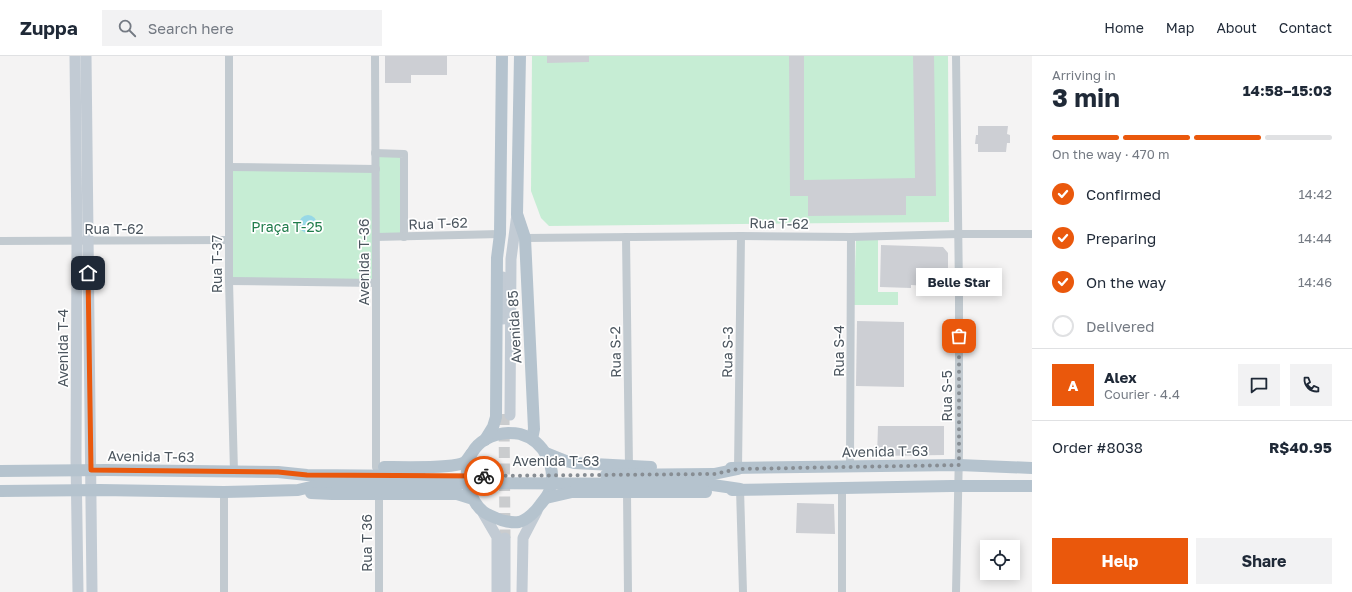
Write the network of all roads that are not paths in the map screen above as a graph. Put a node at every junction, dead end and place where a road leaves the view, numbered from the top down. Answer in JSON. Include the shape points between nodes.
{"nodes":[{"id":1,"x":75,"y":56,"type":"edge"},
{"id":2,"x":86,"y":56,"type":"edge"},
{"id":3,"x":229,"y":56,"type":"edge"},
{"id":4,"x":375,"y":56,"type":"edge"},
{"id":5,"x":502,"y":56,"type":"edge"},
{"id":6,"x":520,"y":56,"type":"edge"},
{"id":7,"x":956,"y":56,"type":"edge"},
{"id":8,"x":375,"y":153,"type":"junction"},
{"id":9,"x":229,"y":167,"type":"junction"},
{"id":10,"x":376,"y":169,"type":"junction"},
{"id":11,"x":517,"y":214,"type":"junction"},
{"id":12,"x":500,"y":234,"type":"junction"},
{"id":13,"x":958,"y":234,"type":"junction"},
{"id":14,"x":1032,"y":234,"type":"edge"},
{"id":15,"x":741,"y":236,"type":"junction"},
{"id":16,"x":376,"y":237,"type":"junction"},
{"id":17,"x":404,"y":237,"type":"junction"},
{"id":18,"x":626,"y":237,"type":"junction"},
{"id":19,"x":851,"y":237,"type":"junction"},
{"id":20,"x":525,"y":238,"type":"junction"},
{"id":21,"x":229,"y":240,"type":"junction"},
{"id":22,"x":0,"y":241,"type":"edge"},
{"id":23,"x":82,"y":241,"type":"junction"},
{"id":24,"x":229,"y":281,"type":"junction"},
{"id":25,"x":376,"y":283,"type":"junction"},
{"id":26,"x":532,"y":439,"type":"junction"},
{"id":27,"x":485,"y":440,"type":"junction"},
{"id":28,"x":546,"y":453,"type":"junction"},
{"id":29,"x":472,"y":454,"type":"junction"},
{"id":30,"x":959,"y":465,"type":"junction"},
{"id":31,"x":850,"y":466,"type":"junction"},
{"id":32,"x":629,"y":467,"type":"junction"},
{"id":33,"x":376,"y":468,"type":"junction"},
{"id":34,"x":1032,"y":468,"type":"edge"},
{"id":35,"x":738,"y":469,"type":"junction"},
{"id":36,"x":77,"y":470,"type":"junction"},
{"id":37,"x":91,"y":470,"type":"junction"},
{"id":38,"x":0,"y":471,"type":"edge"},
{"id":39,"x":234,"y":472,"type":"junction"},
{"id":40,"x":278,"y":472,"type":"junction"},
{"id":41,"x":577,"y":479,"type":"junction"},
{"id":42,"x":425,"y":480,"type":"junction"},
{"id":43,"x":958,"y":486,"type":"junction"},
{"id":44,"x":1032,"y":486,"type":"edge"},
{"id":45,"x":842,"y":488,"type":"junction"},
{"id":46,"x":740,"y":489,"type":"junction"},
{"id":47,"x":77,"y":490,"type":"junction"},
{"id":48,"x":90,"y":490,"type":"junction"},
{"id":49,"x":298,"y":490,"type":"junction"},
{"id":50,"x":0,"y":491,"type":"edge"},
{"id":51,"x":224,"y":492,"type":"junction"},
{"id":52,"x":627,"y":492,"type":"junction"},
{"id":53,"x":379,"y":494,"type":"junction"},
{"id":54,"x":473,"y":498,"type":"junction"},
{"id":55,"x":546,"y":498,"type":"junction"},
{"id":56,"x":537,"y":511,"type":"junction"},
{"id":57,"x":483,"y":513,"type":"junction"},
{"id":58,"x":78,"y":592,"type":"edge"},
{"id":59,"x":92,"y":592,"type":"edge"},
{"id":60,"x":224,"y":592,"type":"edge"},
{"id":61,"x":379,"y":592,"type":"edge"},
{"id":62,"x":497,"y":592,"type":"edge"},
{"id":63,"x":505,"y":592,"type":"edge"},
{"id":64,"x":513,"y":592,"type":"edge"},
{"id":65,"x":522,"y":592,"type":"edge"},
{"id":66,"x":628,"y":592,"type":"edge"},
{"id":67,"x":743,"y":592,"type":"edge"},
{"id":68,"x":842,"y":592,"type":"edge"},
{"id":69,"x":956,"y":592,"type":"edge"}],
"edges":[{"from":1,"to":23,"type":"main road","name":"Avenida T-4"},
{"from":2,"to":23,"type":"main road","name":"Avenida T-4"},
{"from":3,"to":9,"type":"street","name":"Rua T-37"},
{"from":4,"to":8,"type":"street","name":"Avenida T-36"},
{"from":5,"to":12,"type":"main road","name":"Avenida 85"},
{"from":6,"to":11,"type":"main road","name":"Avenida 85"},
{"from":7,"to":13,"type":"street","name":"Rua S-5"},
{"from":8,"to":10,"type":"street","name":"Avenida T-36"},
{"from":8,"to":17,"type":"street","via":[[404,154]]},
{"from":9,"to":10,"type":"street"},
{"from":9,"to":21,"type":"street","name":"Rua T-37"},
{"from":10,"to":16,"type":"street","name":"Avenida T-36"},
{"from":11,"to":12,"type":"main road","name":"Avenida 85","via":[[511,259],[507,414]]},
{"from":11,"to":20,"type":"main road","name":"Avenida 85"},
{"from":12,"to":17,"type":"street","name":"Rua T-62"},
{"from":12,"to":27,"type":"main road","name":"Avenida 85","via":[[497,258],[496,417]]},
{"from":13,"to":14,"type":"street","name":"Rua T-62"},
{"from":13,"to":19,"type":"street","name":"Rua T-62"},
{"from":13,"to":30,"type":"street","name":"Rua S-5"},
{"from":15,"to":18,"type":"street","name":"Rua T-62"},
{"from":15,"to":19,"type":"street","name":"Rua T-62"},
{"from":15,"to":35,"type":"street","name":"Rua S-3"},
{"from":16,"to":17,"type":"street","name":"Rua T-62"},
{"from":16,"to":25,"type":"street","name":"Avenida T-36"},
{"from":18,"to":20,"type":"street","name":"Rua T-62"},
{"from":18,"to":32,"type":"street","name":"Rua S-2"},
{"from":19,"to":31,"type":"street","name":"Rua S-4"},
{"from":20,"to":26,"type":"main road","name":"Avenida 85","via":[[534,429]]},
{"from":21,"to":23,"type":"street","name":"Rua T-62"},
{"from":21,"to":24,"type":"street","name":"Rua T-37"},
{"from":22,"to":23,"type":"street","name":"Rua T-62"},
{"from":23,"to":36,"type":"main road","name":"Avenida T-4"},
{"from":23,"to":37,"type":"main road","name":"Avenida T-4"},
{"from":24,"to":25,"type":"street"},
{"from":24,"to":39,"type":"street","name":"Rua T-37"},
{"from":25,"to":33,"type":"street","name":"Avenida T-36"},
{"from":26,"to":27,"type":"main road","via":[[508,433]]},
{"from":26,"to":28,"type":"main road"},
{"from":27,"to":29,"type":"main road"},
{"from":28,"to":32,"type":"main road","name":"Avenida T-63","via":[[574,463]]},
{"from":28,"to":55,"type":"main road","via":[[552,479]]},
{"from":29,"to":33,"type":"main road","name":"Avenida T-63","via":[[465,462],[459,464]]},
{"from":29,"to":54,"type":"main road","via":[[466,473],[467,486]]},
{"from":30,"to":31,"type":"main road","name":"Avenida T-63"},
{"from":30,"to":34,"type":"main road","name":"Avenida T-63"},
{"from":30,"to":43,"type":"street","name":"Rua S-5"},
{"from":31,"to":35,"type":"main road","name":"Avenida T-63"},
{"from":32,"to":35,"type":"main road","name":"Avenida T-63"},
{"from":33,"to":40,"type":"main road","name":"Avenida T-63","via":[[307,468]]},
{"from":35,"to":41,"type":"main road","name":"Avenida T-63","via":[[714,474]]},
{"from":36,"to":37,"type":"main road","name":"Avenida T-63"},
{"from":36,"to":38,"type":"main road","name":"Avenida T-63"},
{"from":36,"to":47,"type":"main road","name":"Avenida T-4"},
{"from":37,"to":39,"type":"main road","name":"Avenida T-63"},
{"from":37,"to":48,"type":"main road","name":"Avenida T-4"},
{"from":39,"to":40,"type":"main road","name":"Avenida T-63"},
{"from":40,"to":42,"type":"main road","name":"Avenida T-63"},
{"from":41,"to":42,"type":"main road","name":"Avenida T-63"},
{"from":41,"to":46,"type":"main road","name":"Avenida T-63","via":[[706,484]]},
{"from":42,"to":49,"type":"main road","name":"Avenida T-63","via":[[319,486]]},
{"from":43,"to":44,"type":"main road","name":"Avenida T-63"},
{"from":43,"to":45,"type":"main road","name":"Avenida T-63"},
{"from":43,"to":69,"type":"street","name":"Rua S-5"},
{"from":45,"to":46,"type":"main road","name":"Avenida T-63"},
{"from":45,"to":68,"type":"street"},
{"from":46,"to":52,"type":"main road","name":"Avenida T-63","via":[[706,492]]},
{"from":46,"to":67,"type":"street"},
{"from":47,"to":48,"type":"main road","name":"Avenida T-63"},
{"from":47,"to":50,"type":"main road","name":"Avenida T-63"},
{"from":47,"to":58,"type":"main road","name":"Avenida T-4"},
{"from":48,"to":51,"type":"main road","name":"Avenida T-63"},
{"from":48,"to":59,"type":"main road","name":"Avenida T-4"},
{"from":49,"to":51,"type":"main road","name":"Avenida T-63"},
{"from":49,"to":53,"type":"main road","name":"Avenida T-63","via":[[314,493]]},
{"from":51,"to":60,"type":"street"},
{"from":52,"to":55,"type":"main road","name":"Avenida T-63","via":[[572,492]]},
{"from":52,"to":66,"type":"street"},
{"from":53,"to":54,"type":"main road","name":"Avenida T-63","via":[[457,494]]},
{"from":53,"to":61,"type":"street","name":"Rua T 36"},
{"from":54,"to":57,"type":"main road"},
{"from":55,"to":56,"type":"main road"},
{"from":56,"to":57,"type":"main road","via":[[520,522],[502,521]]},
{"from":56,"to":65,"type":"main road","via":[[523,538]]},
{"from":57,"to":62,"type":"main road","via":[[497,537]]},
{"from":63,"to":64,"type":"main road","via":[[508,538]]}]}
